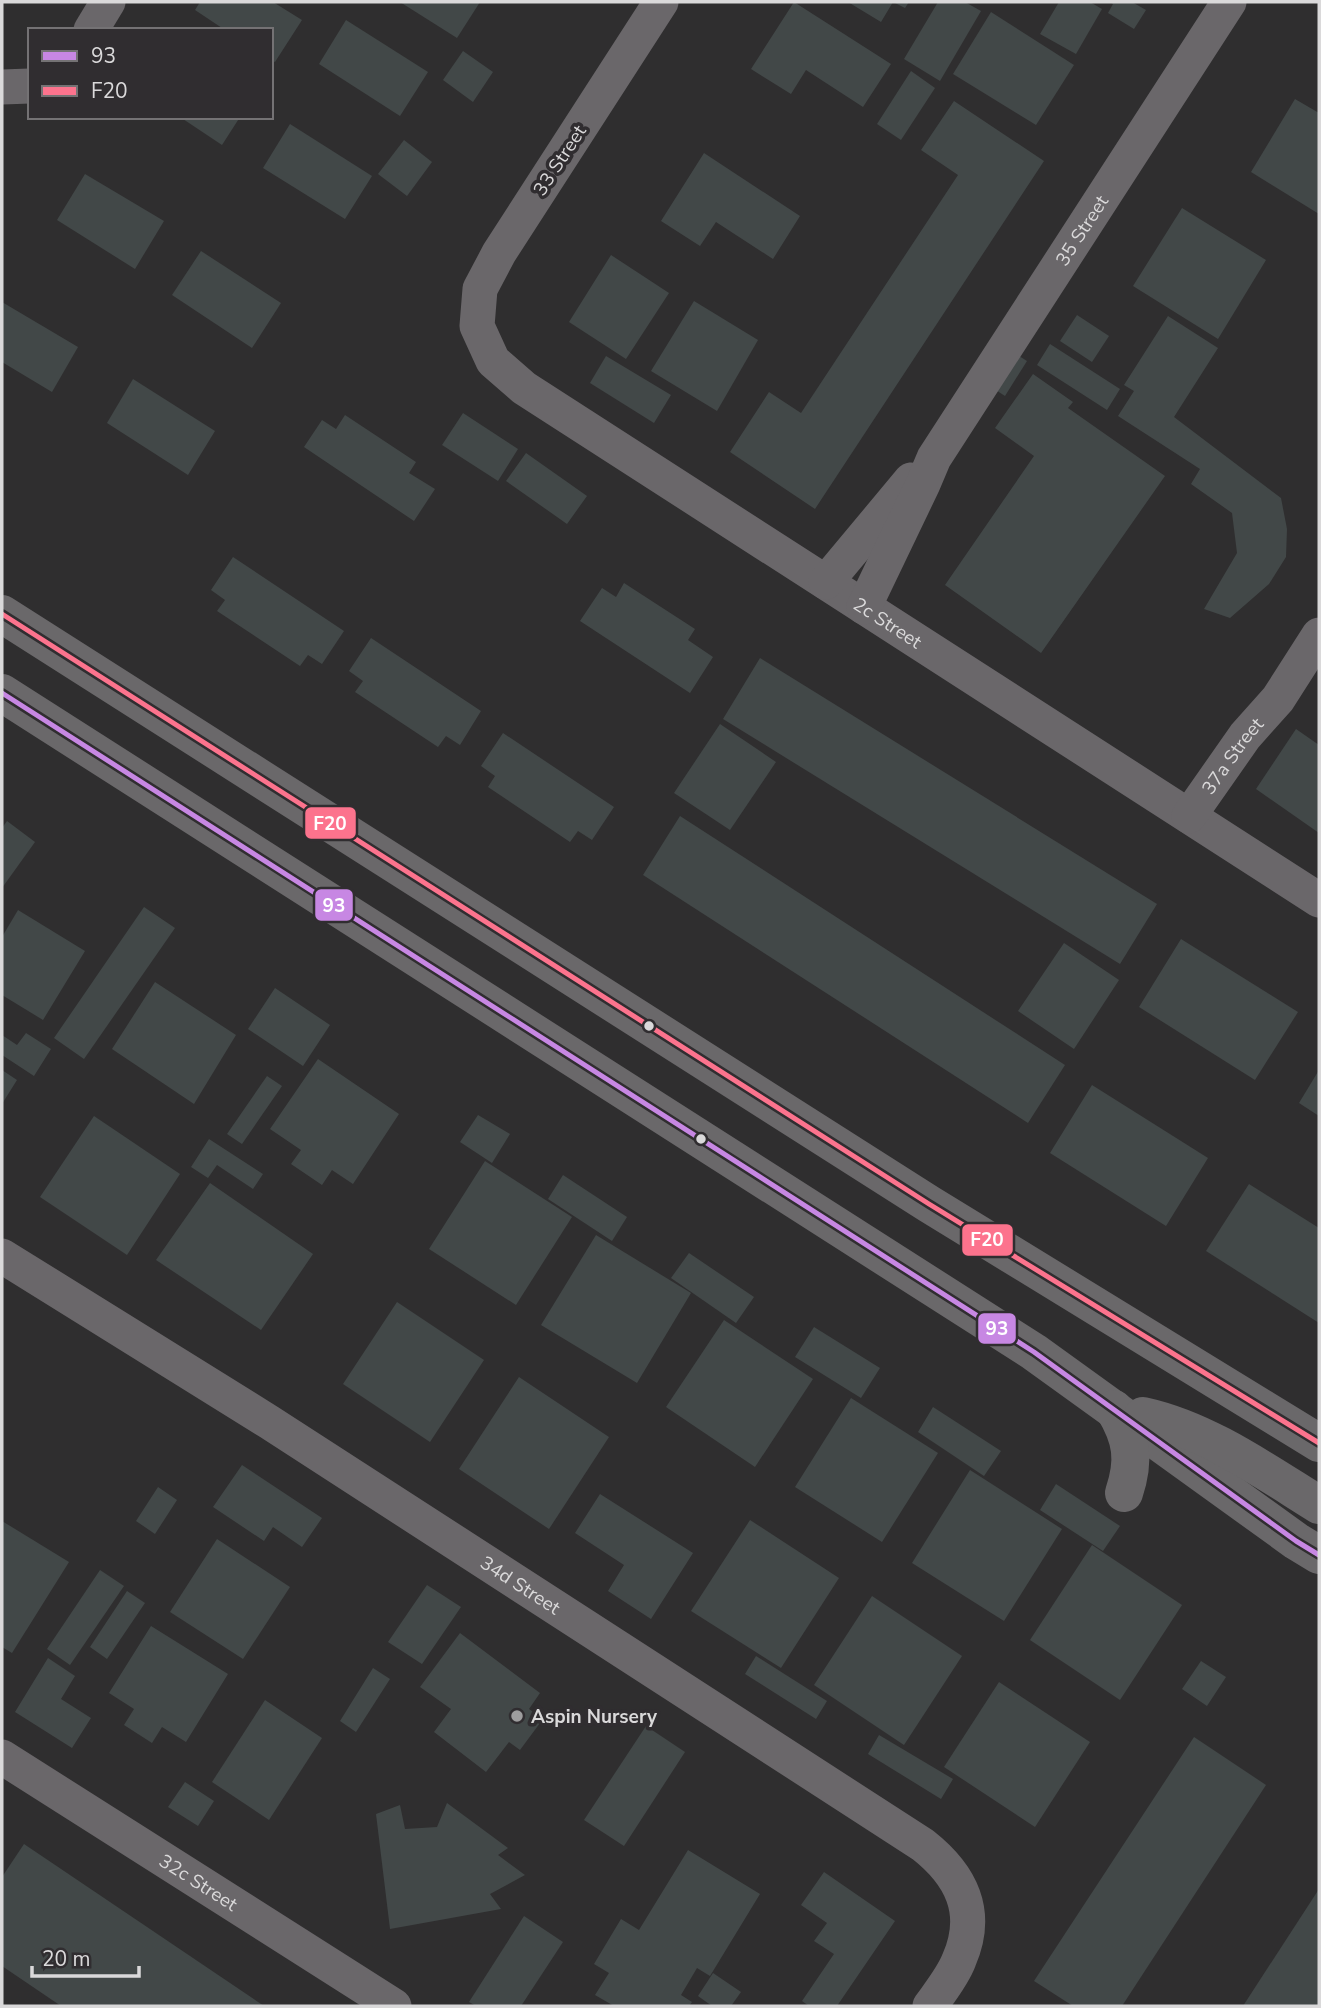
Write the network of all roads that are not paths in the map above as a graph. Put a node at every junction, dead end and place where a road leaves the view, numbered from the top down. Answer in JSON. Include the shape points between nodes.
{"nodes":[{"id":1,"x":108,"y":2,"type":"edge"},
{"id":2,"x":661,"y":2,"type":"edge"},
{"id":3,"x":1229,"y":2,"type":"edge"},
{"id":4,"x":93,"y":28,"type":"edge"},
{"id":5,"x":28,"y":86,"type":"edge"},
{"id":6,"x":2,"y":88,"type":"edge"},
{"id":7,"x":477,"y":326,"type":"joint"},
{"id":8,"x":934,"y":458,"type":"junction"},
{"id":9,"x":826,"y":582,"type":"junction"},
{"id":10,"x":864,"y":607,"type":"junction"},
{"id":11,"x":2,"y":614,"type":"edge"},
{"id":12,"x":1319,"y":635,"type":"edge"},
{"id":13,"x":2,"y":693,"type":"edge"},
{"id":14,"x":1200,"y":823,"type":"junction"},
{"id":15,"x":1319,"y":900,"type":"edge"},
{"id":16,"x":2,"y":1256,"type":"edge"},
{"id":17,"x":1114,"y":1409,"type":"junction"},
{"id":18,"x":1319,"y":1443,"type":"edge"},
{"id":19,"x":1124,"y":1493,"type":"dead end"},
{"id":20,"x":1319,"y":1505,"type":"edge"},
{"id":21,"x":1319,"y":1555,"type":"edge"},
{"id":22,"x":2,"y":1757,"type":"edge"},
{"id":23,"x":394,"y":2006,"type":"edge"},
{"id":24,"x":930,"y":2006,"type":"edge"}],
"edges":[{"from":1,"to":4,"type":"street"},
{"from":2,"to":7,"type":"street","name":"33 Street","via":[[499,253],[480,289]]},
{"from":3,"to":8,"type":"street","name":"35 Street"},
{"from":5,"to":6,"type":"street"},
{"from":7,"to":9,"type":"street","name":"2c Street","via":[[493,361],[524,388]]},
{"from":8,"to":9,"type":"street","name":"35 Street"},
{"from":8,"to":10,"type":"street","name":"35 Street"},
{"from":9,"to":10,"type":"street","name":"2c Street"},
{"from":10,"to":14,"type":"street","name":"2c Street"},
{"from":11,"to":18,"type":"main road","via":[[929,1204]]},
{"from":12,"to":14,"type":"street","name":"37a Street","via":[[1278,699],[1245,736]]},
{"from":13,"to":17,"type":"main road","via":[[1034,1352]]},
{"from":14,"to":15,"type":"street","name":"2c Street"},
{"from":16,"to":24,"type":"street","name":"34d Street","via":[[268,1422],[942,1860],[966,1904],[968,1929],[958,1963]]},
{"from":17,"to":19,"type":"main road","via":[[1129,1440],[1131,1458]]},
{"from":17,"to":20,"type":"main road","via":[[1190,1432]]},
{"from":17,"to":21,"type":"main road"},
{"from":22,"to":23,"type":"street","name":"32c Street"}]}
